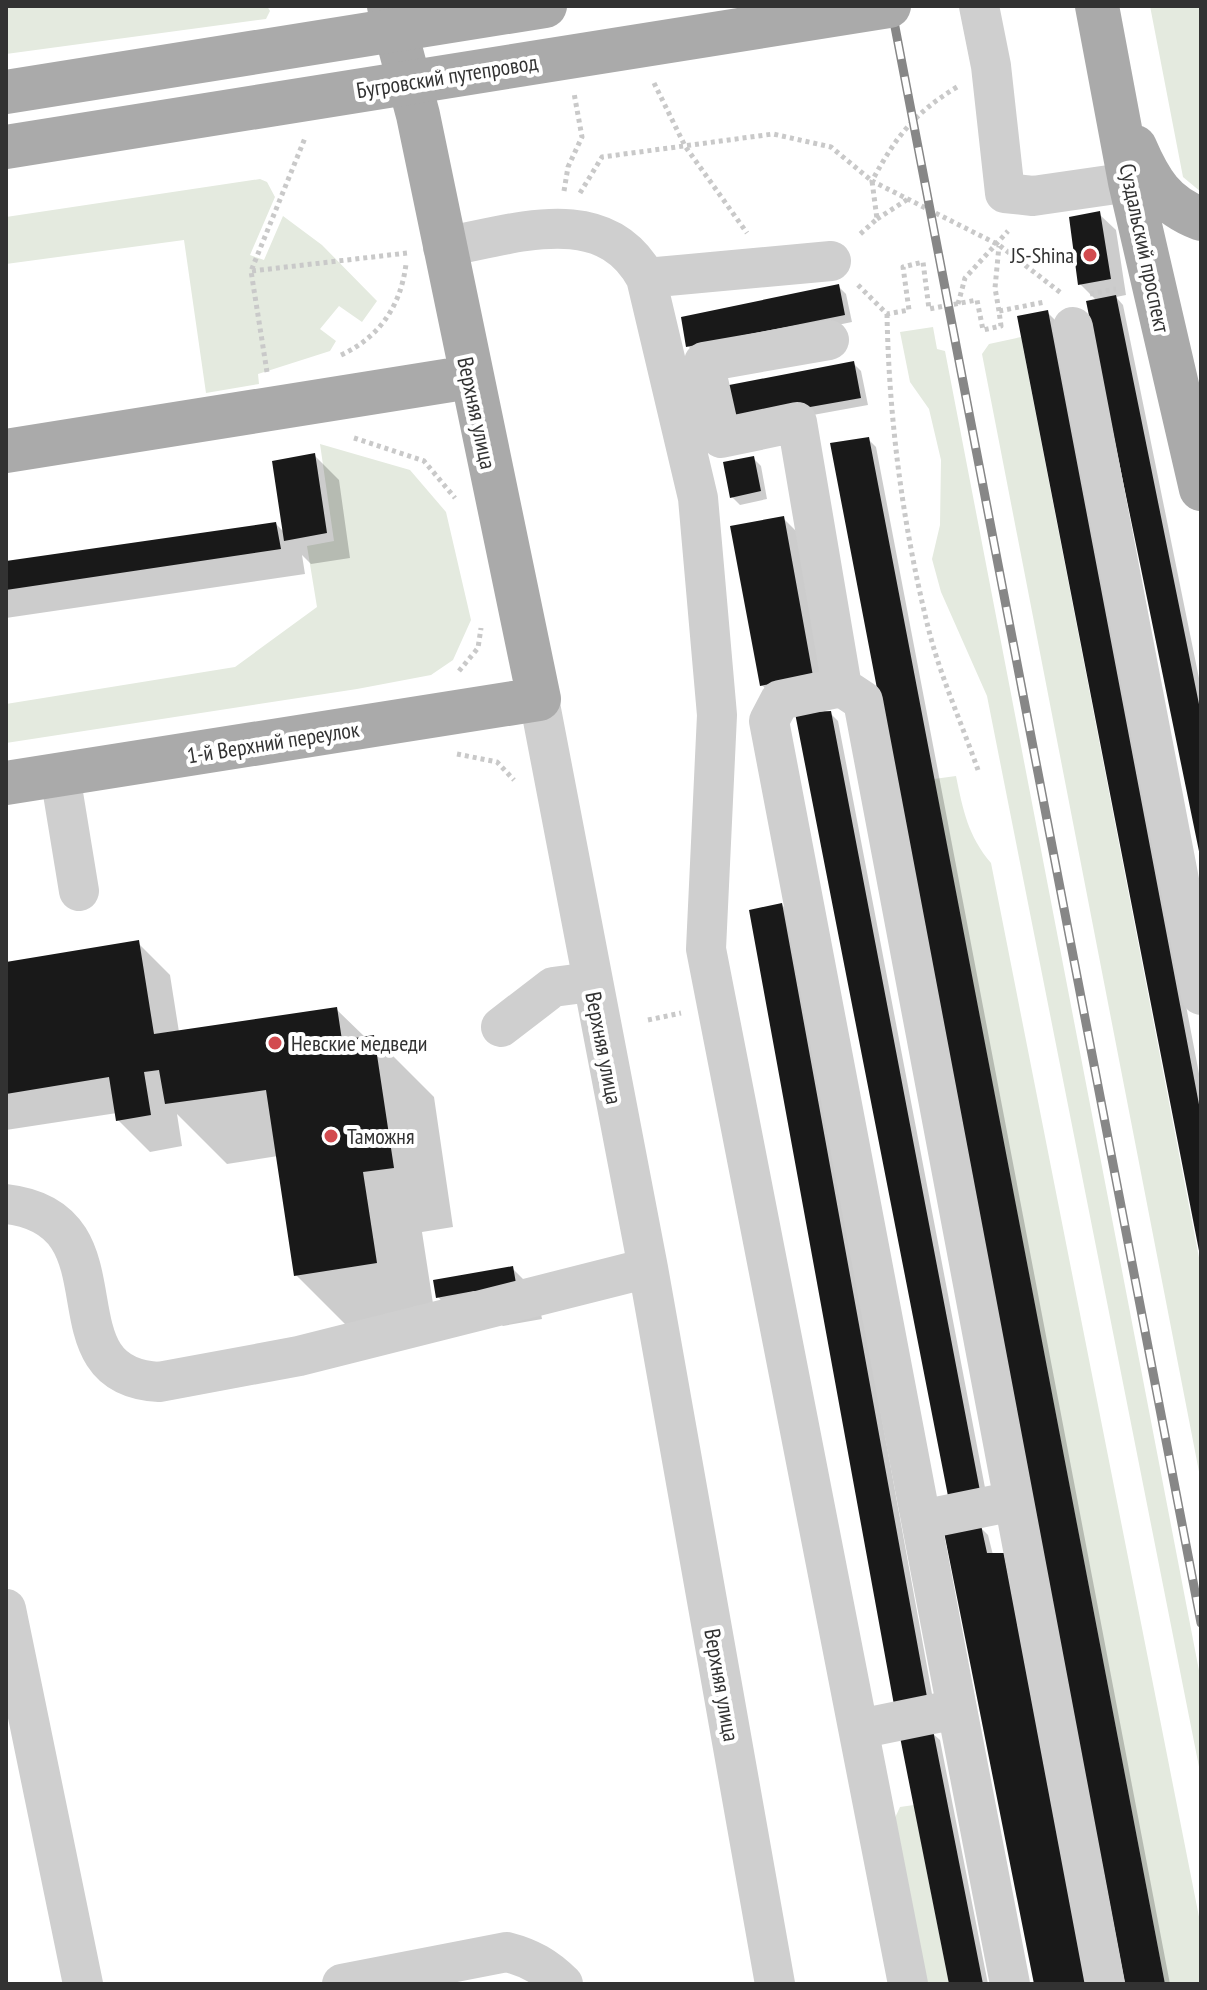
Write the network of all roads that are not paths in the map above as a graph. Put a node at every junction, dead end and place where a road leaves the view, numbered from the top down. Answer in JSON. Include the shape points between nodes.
{"nodes":[{"id":1,"x":389,"y":6,"type":"edge"},
{"id":2,"x":417,"y":6,"type":"edge"},
{"id":3,"x":545,"y":6,"type":"edge"},
{"id":4,"x":889,"y":6,"type":"edge"},
{"id":5,"x":979,"y":6,"type":"edge"},
{"id":6,"x":1097,"y":6,"type":"edge"},
{"id":7,"x":6,"y":92,"type":"edge"},
{"id":8,"x":1115,"y":100,"type":"junction"},
{"id":9,"x":418,"y":115,"type":"junction"},
{"id":10,"x":6,"y":147,"type":"edge"},
{"id":11,"x":1130,"y":182,"type":"junction"},
{"id":12,"x":1201,"y":219,"type":"edge"},
{"id":13,"x":418,"y":246,"type":"junction"},
{"id":14,"x":831,"y":261,"type":"road end"},
{"id":15,"x":646,"y":278,"type":"junction"},
{"id":16,"x":1077,"y":312,"type":"road end"},
{"id":17,"x":829,"y":340,"type":"dead end"},
{"id":18,"x":470,"y":377,"type":"junction"},
{"id":19,"x":6,"y":451,"type":"edge"},
{"id":20,"x":1201,"y":489,"type":"edge"},
{"id":21,"x":842,"y":687,"type":"junction"},
{"id":22,"x":539,"y":699,"type":"junction"},
{"id":23,"x":60,"y":775,"type":"junction"},
{"id":24,"x":6,"y":783,"type":"edge"},
{"id":25,"x":79,"y":891,"type":"dead end"},
{"id":26,"x":591,"y":982,"type":"junction"},
{"id":27,"x":1201,"y":995,"type":"edge"},
{"id":28,"x":501,"y":1027,"type":"dead end"},
{"id":29,"x":6,"y":1204,"type":"edge"},
{"id":30,"x":648,"y":1268,"type":"junction"},
{"id":31,"x":1014,"y":1501,"type":"junction"},
{"id":32,"x":921,"y":1520,"type":"junction"},
{"id":33,"x":6,"y":1609,"type":"edge"},
{"id":34,"x":957,"y":1709,"type":"junction"},
{"id":35,"x":859,"y":1729,"type":"junction"},
{"id":36,"x":83,"y":1984,"type":"edge"},
{"id":37,"x":342,"y":1984,"type":"edge"},
{"id":38,"x":563,"y":1984,"type":"edge"},
{"id":39,"x":775,"y":1984,"type":"edge"},
{"id":40,"x":908,"y":1984,"type":"edge"},
{"id":41,"x":1010,"y":1984,"type":"edge"},
{"id":42,"x":1105,"y":1984,"type":"edge"}],
"edges":[{"from":1,"to":9,"type":"main road","name":"Верхняя улица"},
{"from":2,"to":9,"type":"main road","name":"Верхняя улица"},
{"from":3,"to":7,"type":"main road","bridge":true},
{"from":4,"to":10,"type":"main road","name":"Бугровский путепровод","bridge":true},
{"from":5,"to":11,"type":"street","via":[[1005,193],[1033,196]]},
{"from":6,"to":8,"type":"main road","name":"Суздальский проспект"},
{"from":8,"to":11,"type":"main road","name":"Суздальский проспект"},
{"from":8,"to":12,"type":"main road","via":[[1149,178],[1169,203]]},
{"from":9,"to":13,"type":"main road","name":"Верхняя улица"},
{"from":11,"to":20,"type":"main road","name":"Суздальский проспект"},
{"from":13,"to":15,"type":"street","via":[[558,228],[612,237],[636,259]]},
{"from":13,"to":18,"type":"main road","name":"Верхняя улица"},
{"from":14,"to":15,"type":"street"},
{"from":15,"to":35,"type":"street","via":[[698,498],[716,700],[706,949]]},
{"from":16,"to":27,"type":"street"},
{"from":17,"to":21,"type":"street","via":[[704,362],[721,438],[797,422]]},
{"from":18,"to":19,"type":"main road"},
{"from":18,"to":22,"type":"main road","name":"Верхняя улица"},
{"from":21,"to":31,"type":"street","via":[[863,701]]},
{"from":21,"to":32,"type":"street","via":[[780,700],[769,721]]},
{"from":22,"to":23,"type":"main road","name":"1-й Верхний переулок"},
{"from":22,"to":26,"type":"street","name":"Верхняя улица"},
{"from":23,"to":24,"type":"main road","name":"1-й Верхний переулок"},
{"from":23,"to":25,"type":"street"},
{"from":26,"to":28,"type":"street","via":[[553,987]]},
{"from":26,"to":30,"type":"street","name":"Верхняя улица"},
{"from":29,"to":30,"type":"street","via":[[47,1215],[63,1230],[82,1268],[95,1341],[118,1372],[138,1381],[159,1382],[299,1356]]},
{"from":30,"to":39,"type":"street","name":"Верхняя улица"},
{"from":31,"to":32,"type":"street"},
{"from":31,"to":42,"type":"street"},
{"from":32,"to":34,"type":"street"},
{"from":33,"to":36,"type":"street"},
{"from":34,"to":35,"type":"street"},
{"from":34,"to":41,"type":"street"},
{"from":35,"to":40,"type":"street"},
{"from":37,"to":38,"type":"street","via":[[507,1952],[547,1968]]}]}
